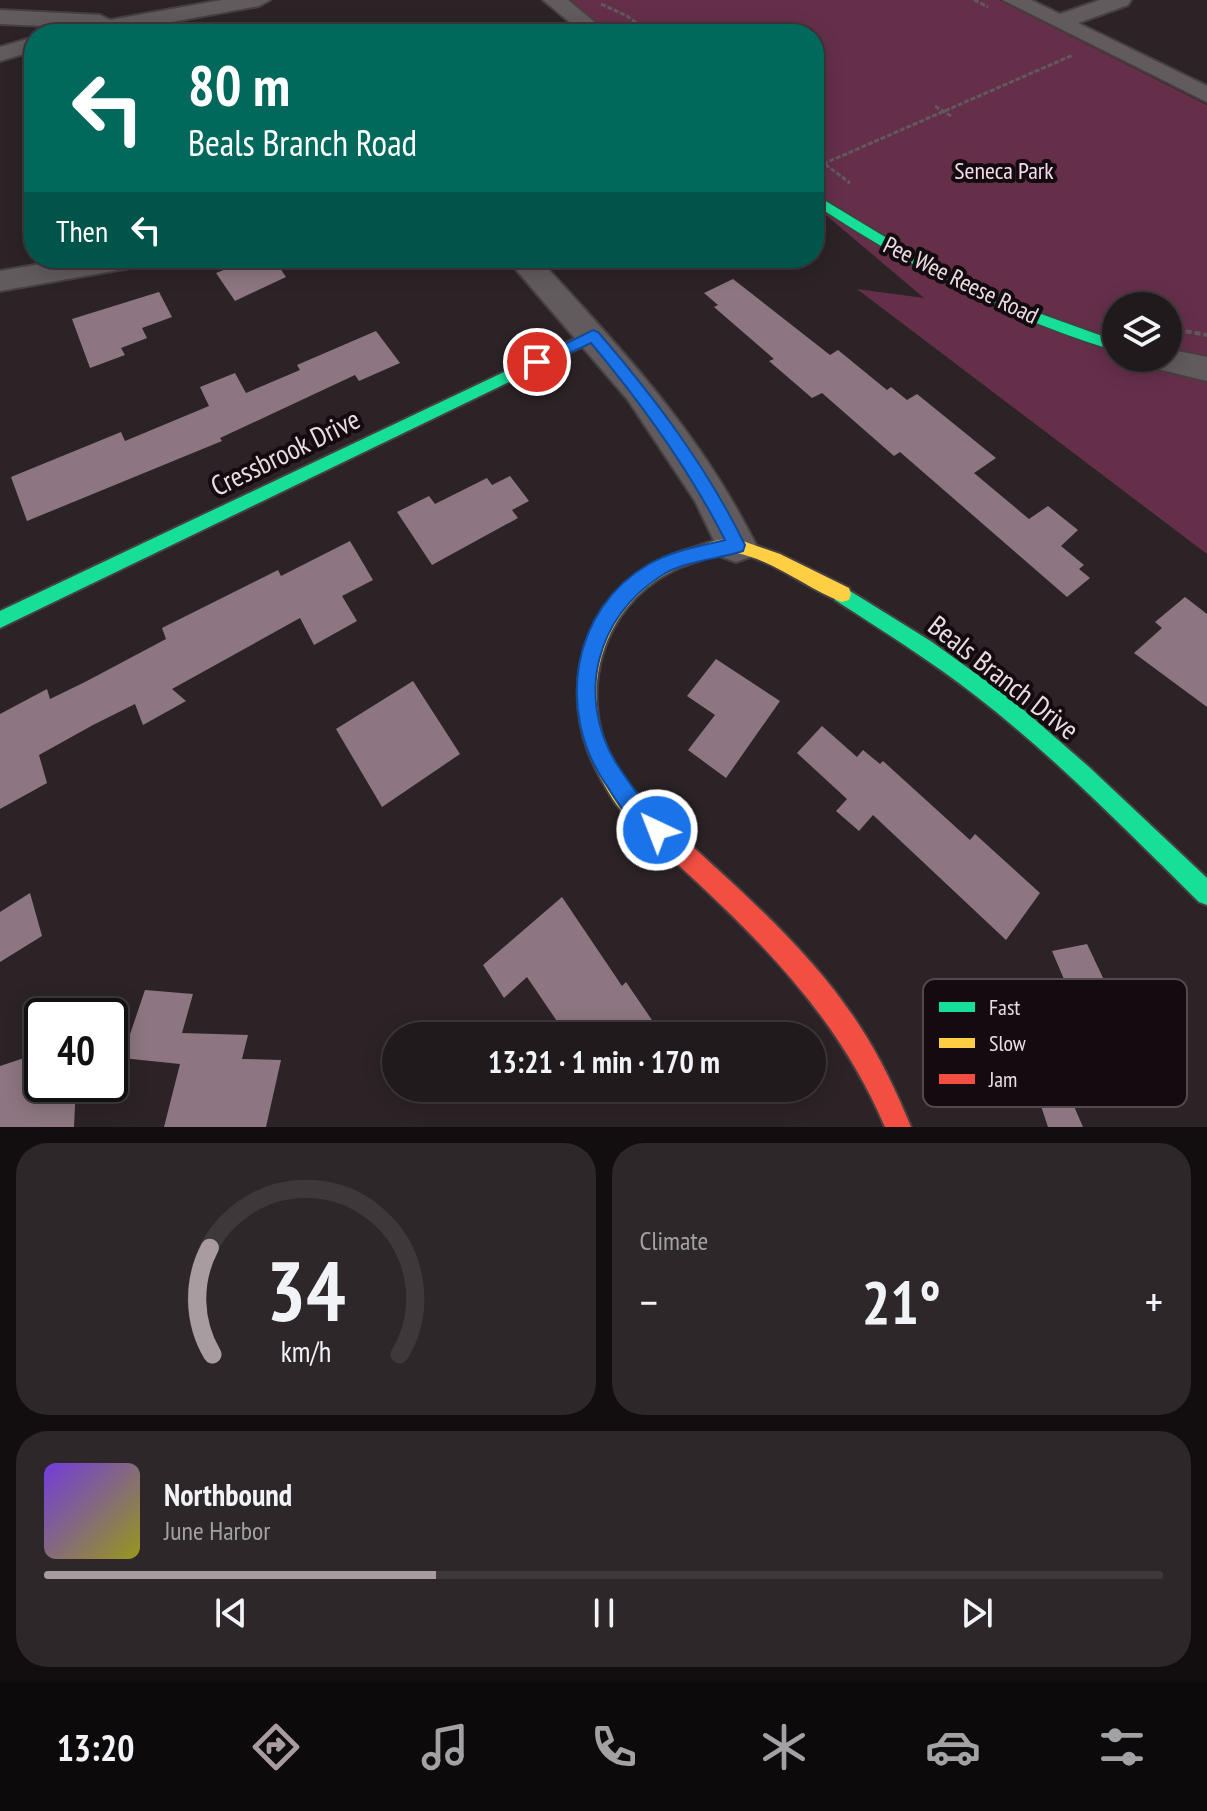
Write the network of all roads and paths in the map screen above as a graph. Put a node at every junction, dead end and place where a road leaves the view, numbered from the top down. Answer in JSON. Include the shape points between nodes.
{"nodes":[{"id":1,"x":120,"y":0,"type":"edge"},
{"id":2,"x":259,"y":0,"type":"edge"},
{"id":3,"x":554,"y":0,"type":"edge"},
{"id":4,"x":589,"y":0,"type":"edge"},
{"id":5,"x":1014,"y":0,"type":"edge"},
{"id":6,"x":1120,"y":0,"type":"edge"},
{"id":7,"x":2,"y":17,"type":"edge"},
{"id":8,"x":1059,"y":22,"type":"junction"},
{"id":9,"x":122,"y":23,"type":"junction"},
{"id":10,"x":117,"y":24,"type":"edge"},
{"id":11,"x":585,"y":24,"type":"edge"},
{"id":12,"x":636,"y":24,"type":"edge"},
{"id":13,"x":0,"y":45,"type":"edge"},
{"id":14,"x":24,"y":47,"type":"edge"},
{"id":15,"x":1078,"y":53,"type":"dead end"},
{"id":16,"x":0,"y":54,"type":"edge"},
{"id":17,"x":1207,"y":95,"type":"edge"},
{"id":18,"x":935,"y":106,"type":"dead end"},
{"id":19,"x":943,"y":111,"type":"junction"},
{"id":20,"x":951,"y":116,"type":"dead end"},
{"id":21,"x":824,"y":164,"type":"edge"},
{"id":22,"x":824,"y":205,"type":"edge"},
{"id":23,"x":73,"y":268,"type":"edge"},
{"id":24,"x":530,"y":268,"type":"edge"},
{"id":25,"x":0,"y":281,"type":"edge"},
{"id":26,"x":1182,"y":331,"type":"edge"},
{"id":27,"x":593,"y":335,"type":"junction"},
{"id":28,"x":1207,"y":335,"type":"edge"},
{"id":29,"x":1102,"y":341,"type":"edge"},
{"id":30,"x":1182,"y":364,"type":"edge"},
{"id":31,"x":1207,"y":369,"type":"edge"},
{"id":32,"x":736,"y":545,"type":"junction"},
{"id":33,"x":0,"y":620,"type":"edge"},
{"id":34,"x":1207,"y":894,"type":"edge"},
{"id":35,"x":898,"y":1127,"type":"edge"}],
"edges":[{"from":1,"to":9,"type":"street"},
{"from":2,"to":9,"type":"street"},
{"from":3,"to":11,"type":"street"},
{"from":4,"to":12,"type":"path"},
{"from":5,"to":8,"type":"street"},
{"from":6,"to":8,"type":"street"},
{"from":7,"to":9,"type":"street"},
{"from":7,"to":13,"type":"street"},
{"from":8,"to":17,"type":"street"},
{"from":9,"to":10,"type":"street"},
{"from":14,"to":16,"type":"street"},
{"from":15,"to":19,"type":"path"},
{"from":18,"to":19,"type":"path"},
{"from":19,"to":20,"type":"path"},
{"from":19,"to":21,"type":"path"},
{"from":22,"to":29,"type":"street","name":"Pee Wee Reese Road","via":[[938,274],[1004,306]]},
{"from":23,"to":25,"type":"street"},
{"from":24,"to":27,"type":"street"},
{"from":26,"to":28,"type":"path"},
{"from":27,"to":32,"type":"street","via":[[640,391],[709,492]]},
{"from":27,"to":33,"type":"street","name":"Cressbrook Drive"},
{"from":30,"to":31,"type":"street"},
{"from":32,"to":34,"type":"street","name":"Beals Branch Drive","via":[[838,592],[990,695],[1093,784]]},
{"from":32,"to":35,"type":"street","via":[[653,571],[609,611],[593,638],[586,666],[590,726],[608,769],[636,810],[829,999],[858,1043]]}]}
